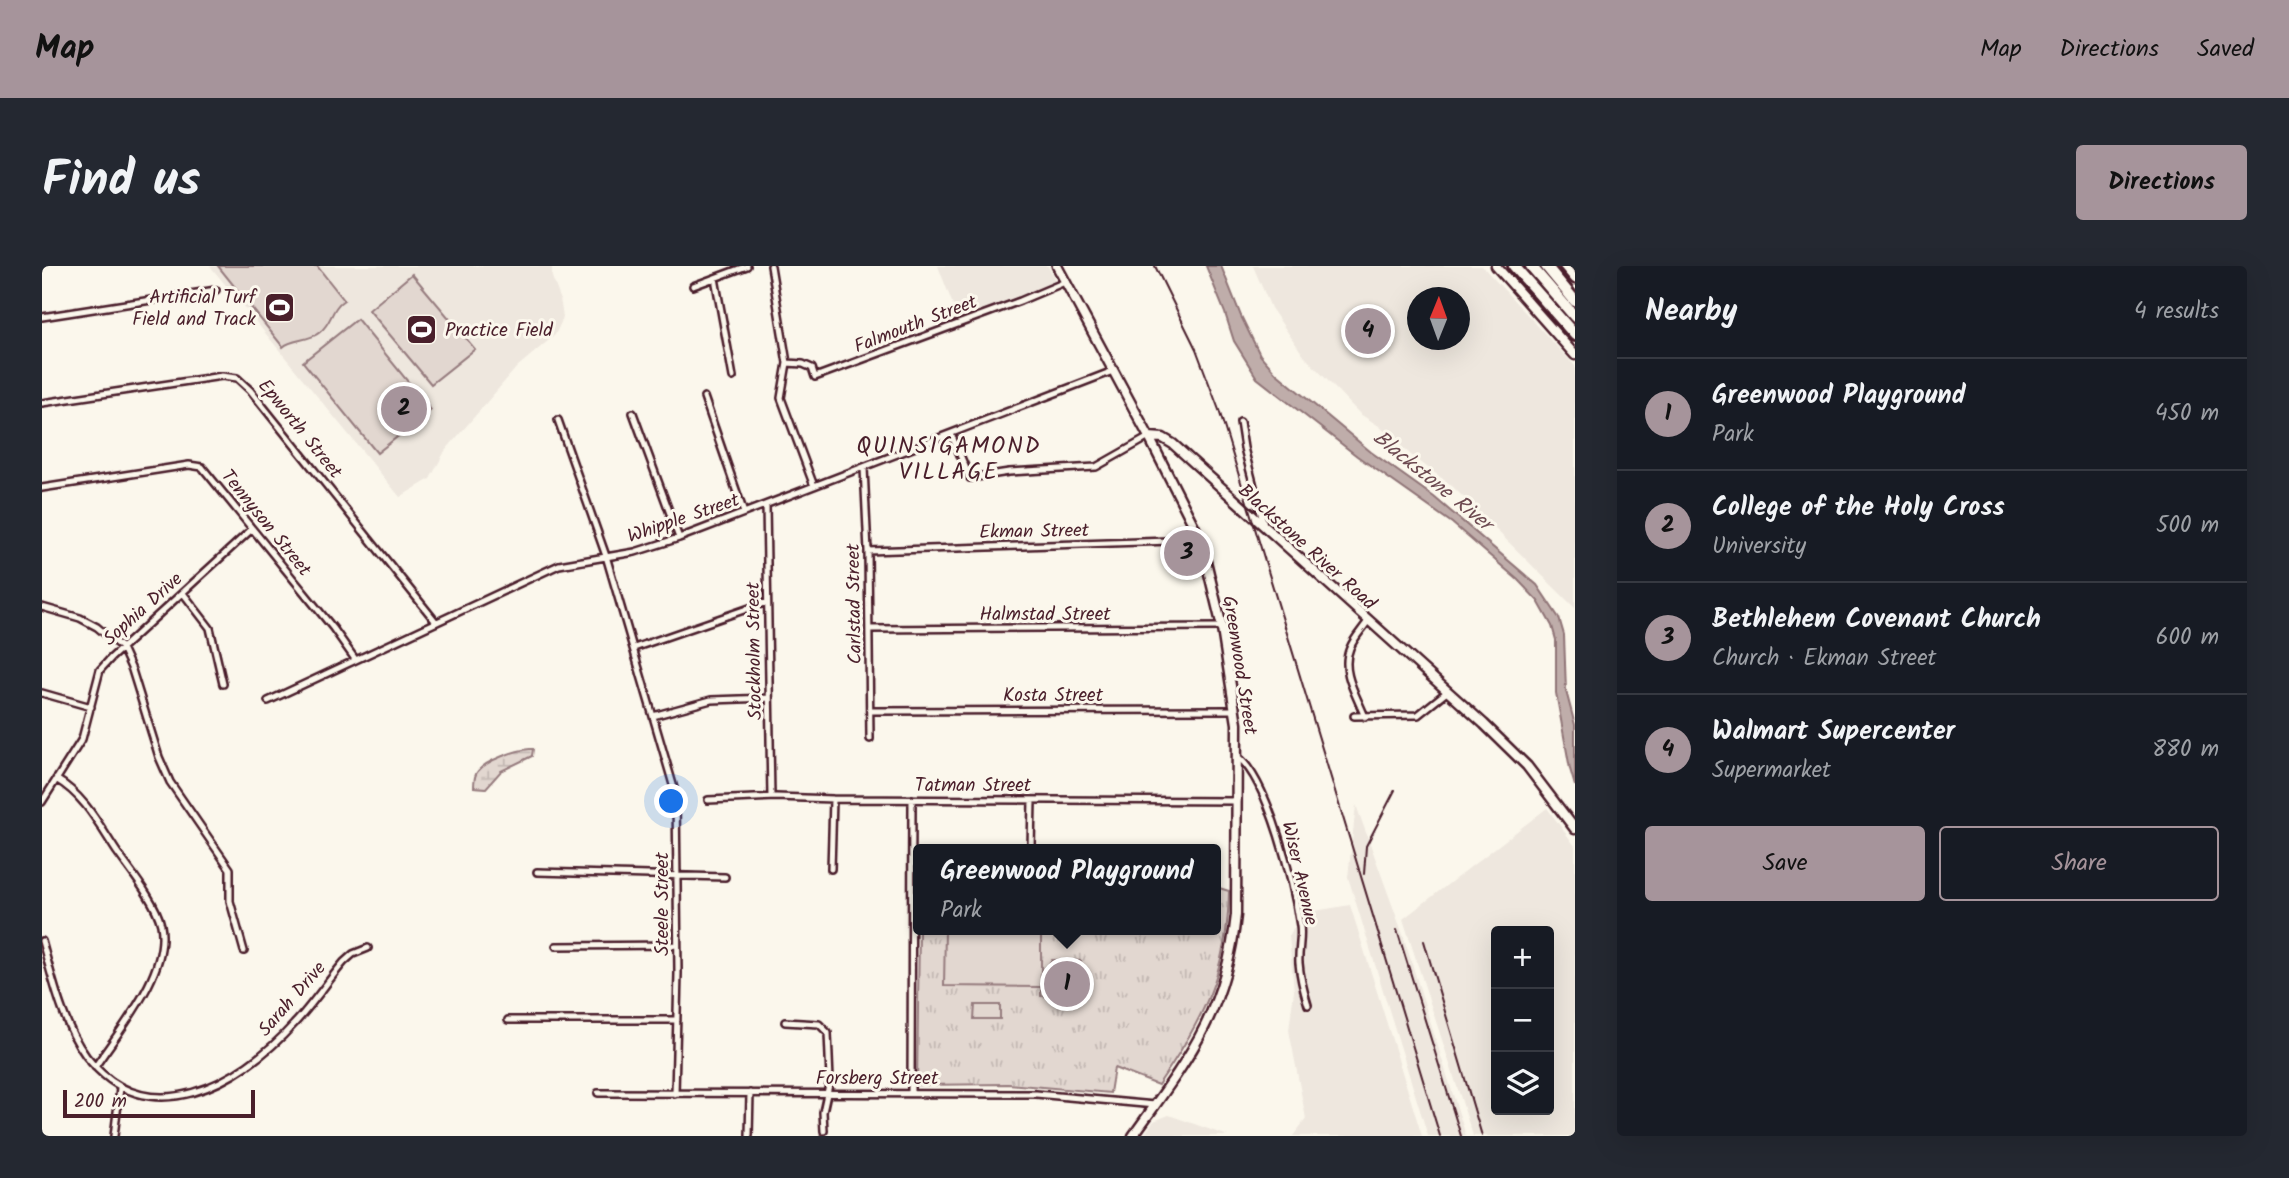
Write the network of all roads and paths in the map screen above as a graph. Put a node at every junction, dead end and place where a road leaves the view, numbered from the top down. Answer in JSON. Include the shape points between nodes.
{"nodes":[{"id":1,"x":747,"y":266,"type":"edge"},
{"id":2,"x":771,"y":266,"type":"edge"},
{"id":3,"x":1057,"y":266,"type":"edge"},
{"id":4,"x":1496,"y":266,"type":"edge"},
{"id":5,"x":1514,"y":266,"type":"edge"},
{"id":6,"x":1531,"y":266,"type":"edge"},
{"id":7,"x":1546,"y":266,"type":"edge"},
{"id":8,"x":1564,"y":266,"type":"edge"},
{"id":9,"x":733,"y":268,"type":"edge"},
{"id":10,"x":715,"y":278,"type":"junction"},
{"id":11,"x":1575,"y":279,"type":"edge"},
{"id":12,"x":1065,"y":282,"type":"junction"},
{"id":13,"x":693,"y":286,"type":"dead end"},
{"id":14,"x":216,"y":290,"type":"dead end"},
{"id":15,"x":1575,"y":301,"type":"edge"},
{"id":16,"x":42,"y":317,"type":"edge"},
{"id":17,"x":1575,"y":317,"type":"edge"},
{"id":18,"x":1575,"y":335,"type":"edge"},
{"id":19,"x":1575,"y":355,"type":"edge"},
{"id":20,"x":788,"y":363,"type":"junction"},
{"id":21,"x":1113,"y":371,"type":"junction"},
{"id":22,"x":733,"y":377,"type":"dead end"},
{"id":23,"x":704,"y":397,"type":"dead end"},
{"id":24,"x":42,"y":404,"type":"edge"},
{"id":25,"x":633,"y":414,"type":"dead end"},
{"id":26,"x":558,"y":419,"type":"dead end"},
{"id":27,"x":1240,"y":422,"type":"dead end"},
{"id":28,"x":951,"y":434,"type":"junction"},
{"id":29,"x":1149,"y":437,"type":"junction"},
{"id":30,"x":864,"y":468,"type":"junction"},
{"id":31,"x":814,"y":486,"type":"junction"},
{"id":32,"x":42,"y":488,"type":"edge"},
{"id":33,"x":766,"y":505,"type":"junction"},
{"id":34,"x":744,"y":513,"type":"junction"},
{"id":35,"x":1265,"y":528,"type":"junction"},
{"id":36,"x":252,"y":529,"type":"junction"},
{"id":37,"x":679,"y":538,"type":"junction"},
{"id":38,"x":1200,"y":540,"type":"junction"},
{"id":39,"x":868,"y":551,"type":"junction"},
{"id":40,"x":606,"y":556,"type":"junction"},
{"id":41,"x":183,"y":593,"type":"junction"},
{"id":42,"x":767,"y":602,"type":"junction"},
{"id":43,"x":42,"y":607,"type":"edge"},
{"id":44,"x":1368,"y":621,"type":"junction"},
{"id":45,"x":436,"y":622,"type":"junction"},
{"id":46,"x":1221,"y":627,"type":"junction"},
{"id":47,"x":869,"y":629,"type":"junction"},
{"id":48,"x":122,"y":648,"type":"junction"},
{"id":49,"x":634,"y":648,"type":"junction"},
{"id":50,"x":355,"y":659,"type":"junction"},
{"id":51,"x":223,"y":684,"type":"dead end"},
{"id":52,"x":1448,"y":691,"type":"junction"},
{"id":53,"x":42,"y":693,"type":"edge"},
{"id":54,"x":769,"y":698,"type":"junction"},
{"id":55,"x":268,"y":701,"type":"dead end"},
{"id":56,"x":91,"y":707,"type":"junction"},
{"id":57,"x":1236,"y":710,"type":"junction"},
{"id":58,"x":871,"y":711,"type":"junction"},
{"id":59,"x":653,"y":716,"type":"junction"},
{"id":60,"x":1354,"y":716,"type":"dead end"},
{"id":61,"x":1365,"y":717,"type":"junction"},
{"id":62,"x":870,"y":739,"type":"dead end"},
{"id":63,"x":1238,"y":757,"type":"junction"},
{"id":64,"x":56,"y":779,"type":"junction"},
{"id":65,"x":771,"y":797,"type":"junction"},
{"id":66,"x":833,"y":799,"type":"junction"},
{"id":67,"x":912,"y":799,"type":"junction"},
{"id":68,"x":708,"y":800,"type":"dead end"},
{"id":69,"x":1031,"y":800,"type":"junction"},
{"id":70,"x":1238,"y":801,"type":"junction"},
{"id":71,"x":42,"y":802,"type":"edge"},
{"id":72,"x":1575,"y":829,"type":"edge"},
{"id":73,"x":1031,"y":844,"type":"edge"},
{"id":74,"x":831,"y":869,"type":"dead end"},
{"id":75,"x":537,"y":872,"type":"dead end"},
{"id":76,"x":677,"y":874,"type":"junction"},
{"id":77,"x":725,"y":877,"type":"dead end"},
{"id":78,"x":42,"y":942,"type":"edge"},
{"id":79,"x":677,"y":945,"type":"junction"},
{"id":80,"x":556,"y":946,"type":"dead end"},
{"id":81,"x":368,"y":948,"type":"dead end"},
{"id":82,"x":244,"y":951,"type":"dead end"},
{"id":83,"x":1308,"y":1005,"type":"dead end"},
{"id":84,"x":508,"y":1020,"type":"dead end"},
{"id":85,"x":677,"y":1020,"type":"junction"},
{"id":86,"x":785,"y":1022,"type":"dead end"},
{"id":87,"x":95,"y":1067,"type":"junction"},
{"id":88,"x":120,"y":1088,"type":"junction"},
{"id":89,"x":598,"y":1093,"type":"dead end"},
{"id":90,"x":750,"y":1093,"type":"junction"},
{"id":91,"x":827,"y":1093,"type":"junction"},
{"id":92,"x":911,"y":1093,"type":"junction"},
{"id":93,"x":676,"y":1094,"type":"junction"},
{"id":94,"x":1155,"y":1105,"type":"junction"},
{"id":95,"x":824,"y":1131,"type":"dead end"},
{"id":96,"x":114,"y":1136,"type":"edge"},
{"id":97,"x":749,"y":1136,"type":"edge"},
{"id":98,"x":1133,"y":1136,"type":"edge"}],
"edges":[{"from":1,"to":9,"type":"street"},
{"from":2,"to":20,"type":"street"},
{"from":3,"to":12,"type":"main road"},
{"from":4,"to":19,"type":"main road"},
{"from":5,"to":18,"type":"highway"},
{"from":6,"to":17,"type":"highway"},
{"from":7,"to":15,"type":"highway"},
{"from":8,"to":11,"type":"main road"},
{"from":9,"to":10,"type":"street"},
{"from":10,"to":13,"type":"street"},
{"from":10,"to":22,"type":"street"},
{"from":12,"to":20,"type":"street","name":"Falmouth Street","via":[[815,377],[812,368]]},
{"from":12,"to":21,"type":"main road"},
{"from":14,"to":16,"type":"street"},
{"from":20,"to":31,"type":"street","via":[[781,398]]},
{"from":21,"to":28,"type":"street","name":"Whipple Street"},
{"from":21,"to":29,"type":"main road"},
{"from":23,"to":34,"type":"street"},
{"from":24,"to":45,"type":"street","name":"Epworth Street","via":[[222,376],[237,378]]},
{"from":25,"to":37,"type":"street"},
{"from":26,"to":40,"type":"street","name":"Steele Street"},
{"from":27,"to":35,"type":"street"},
{"from":28,"to":29,"type":"street","via":[[970,478],[1096,467]]},
{"from":28,"to":30,"type":"street","name":"Whipple Street"},
{"from":29,"to":35,"type":"main road","name":"Blackstone River Road","via":[[1173,444]]},
{"from":29,"to":38,"type":"main road","name":"Greenwood Street"},
{"from":30,"to":31,"type":"street","name":"Whipple Street"},
{"from":30,"to":39,"type":"street","name":"Carlstad Street"},
{"from":31,"to":33,"type":"street","name":"Whipple Street"},
{"from":32,"to":36,"type":"street","name":"Tennyson Street","via":[[196,465]]},
{"from":33,"to":34,"type":"street","name":"Whipple Street"},
{"from":33,"to":42,"type":"street","name":"Stockholm Street"},
{"from":34,"to":37,"type":"street","name":"Whipple Street"},
{"from":35,"to":44,"type":"main road","name":"Blackstone River Road"},
{"from":36,"to":41,"type":"street","name":"Sophia Drive"},
{"from":36,"to":50,"type":"street","name":"Tennyson Street"},
{"from":37,"to":40,"type":"street","name":"Whipple Street"},
{"from":38,"to":39,"type":"street","name":"Ekman Street"},
{"from":38,"to":46,"type":"main road","name":"Greenwood Street"},
{"from":39,"to":47,"type":"street","name":"Carlstad Street"},
{"from":40,"to":45,"type":"street","name":"Whipple Street","via":[[559,565]]},
{"from":40,"to":49,"type":"street","name":"Steele Street"},
{"from":41,"to":48,"type":"street","name":"Sophia Drive"},
{"from":41,"to":51,"type":"street","via":[[210,628]]},
{"from":42,"to":49,"type":"street"},
{"from":42,"to":54,"type":"street","name":"Stockholm Street"},
{"from":43,"to":48,"type":"street","via":[[80,618]]},
{"from":44,"to":52,"type":"main road","name":"Blackstone River Road"},
{"from":44,"to":61,"type":"street","via":[[1347,660]]},
{"from":45,"to":50,"type":"street","name":"Whipple Street"},
{"from":46,"to":47,"type":"street","name":"Halmstad Street"},
{"from":46,"to":57,"type":"main road","name":"Greenwood Street"},
{"from":47,"to":58,"type":"street","name":"Carlstad Street"},
{"from":48,"to":56,"type":"street","name":"Sophia Drive","via":[[100,670]]},
{"from":48,"to":82,"type":"street","via":[[170,782],[230,869],[230,901]]},
{"from":49,"to":59,"type":"street","name":"Steele Street"},
{"from":50,"to":55,"type":"street","name":"Whipple Street"},
{"from":52,"to":61,"type":"street","via":[[1420,714]]},
{"from":52,"to":72,"type":"main road","name":"Blackstone River Road","via":[[1527,766]]},
{"from":53,"to":56,"type":"street"},
{"from":54,"to":59,"type":"street","via":[[711,700]]},
{"from":54,"to":65,"type":"street","name":"Stockholm Street"},
{"from":56,"to":64,"type":"street","name":"Sophia Drive","via":[[82,739]]},
{"from":57,"to":58,"type":"street","name":"Kosta Street"},
{"from":57,"to":63,"type":"main road","name":"Greenwood Street"},
{"from":58,"to":62,"type":"street","name":"Carlstad Street"},
{"from":59,"to":76,"type":"street","name":"Steele Street","via":[[676,795]]},
{"from":60,"to":61,"type":"street"},
{"from":63,"to":70,"type":"main road","name":"Greenwood Street"},
{"from":63,"to":83,"type":"street","name":"Wiser Avenue","via":[[1258,782],[1281,846],[1300,928],[1299,964]]},
{"from":64,"to":71,"type":"street","name":"Sophia Drive"},
{"from":64,"to":87,"type":"street","via":[[85,803],[160,923],[163,948],[155,974]]},
{"from":65,"to":66,"type":"street","name":"Tatman Street"},
{"from":65,"to":68,"type":"street","name":"Tatman Street"},
{"from":66,"to":67,"type":"street","name":"Tatman Street"},
{"from":66,"to":74,"type":"street"},
{"from":67,"to":69,"type":"street","name":"Tatman Street"},
{"from":67,"to":92,"type":"street"},
{"from":69,"to":70,"type":"street","name":"Tatman Street"},
{"from":69,"to":73,"type":"street"},
{"from":70,"to":94,"type":"main road","name":"Greenwood Street","via":[[1236,915],[1225,981],[1202,1035]]},
{"from":75,"to":76,"type":"street"},
{"from":76,"to":77,"type":"street"},
{"from":76,"to":79,"type":"street","name":"Steele Street"},
{"from":78,"to":87,"type":"street","via":[[60,1004]]},
{"from":79,"to":80,"type":"street"},
{"from":79,"to":85,"type":"street","name":"Steele Street"},
{"from":81,"to":88,"type":"street","name":"Sarah Drive","via":[[344,962],[293,1025],[236,1073],[180,1097],[153,1099]]},
{"from":84,"to":85,"type":"street"},
{"from":85,"to":93,"type":"street","name":"Steele Street"},
{"from":86,"to":91,"type":"street","via":[[819,1024],[826,1030]]},
{"from":87,"to":88,"type":"street"},
{"from":88,"to":96,"type":"street"},
{"from":89,"to":93,"type":"street","name":"Forsberg Street"},
{"from":90,"to":91,"type":"street","name":"Forsberg Street"},
{"from":90,"to":93,"type":"street","name":"Forsberg Street"},
{"from":90,"to":97,"type":"street"},
{"from":91,"to":92,"type":"street","name":"Forsberg Street"},
{"from":91,"to":95,"type":"street"},
{"from":92,"to":94,"type":"street","name":"Forsberg Street","via":[[1036,1094]]},
{"from":94,"to":98,"type":"main road","name":"Greenwood Street"}]}
